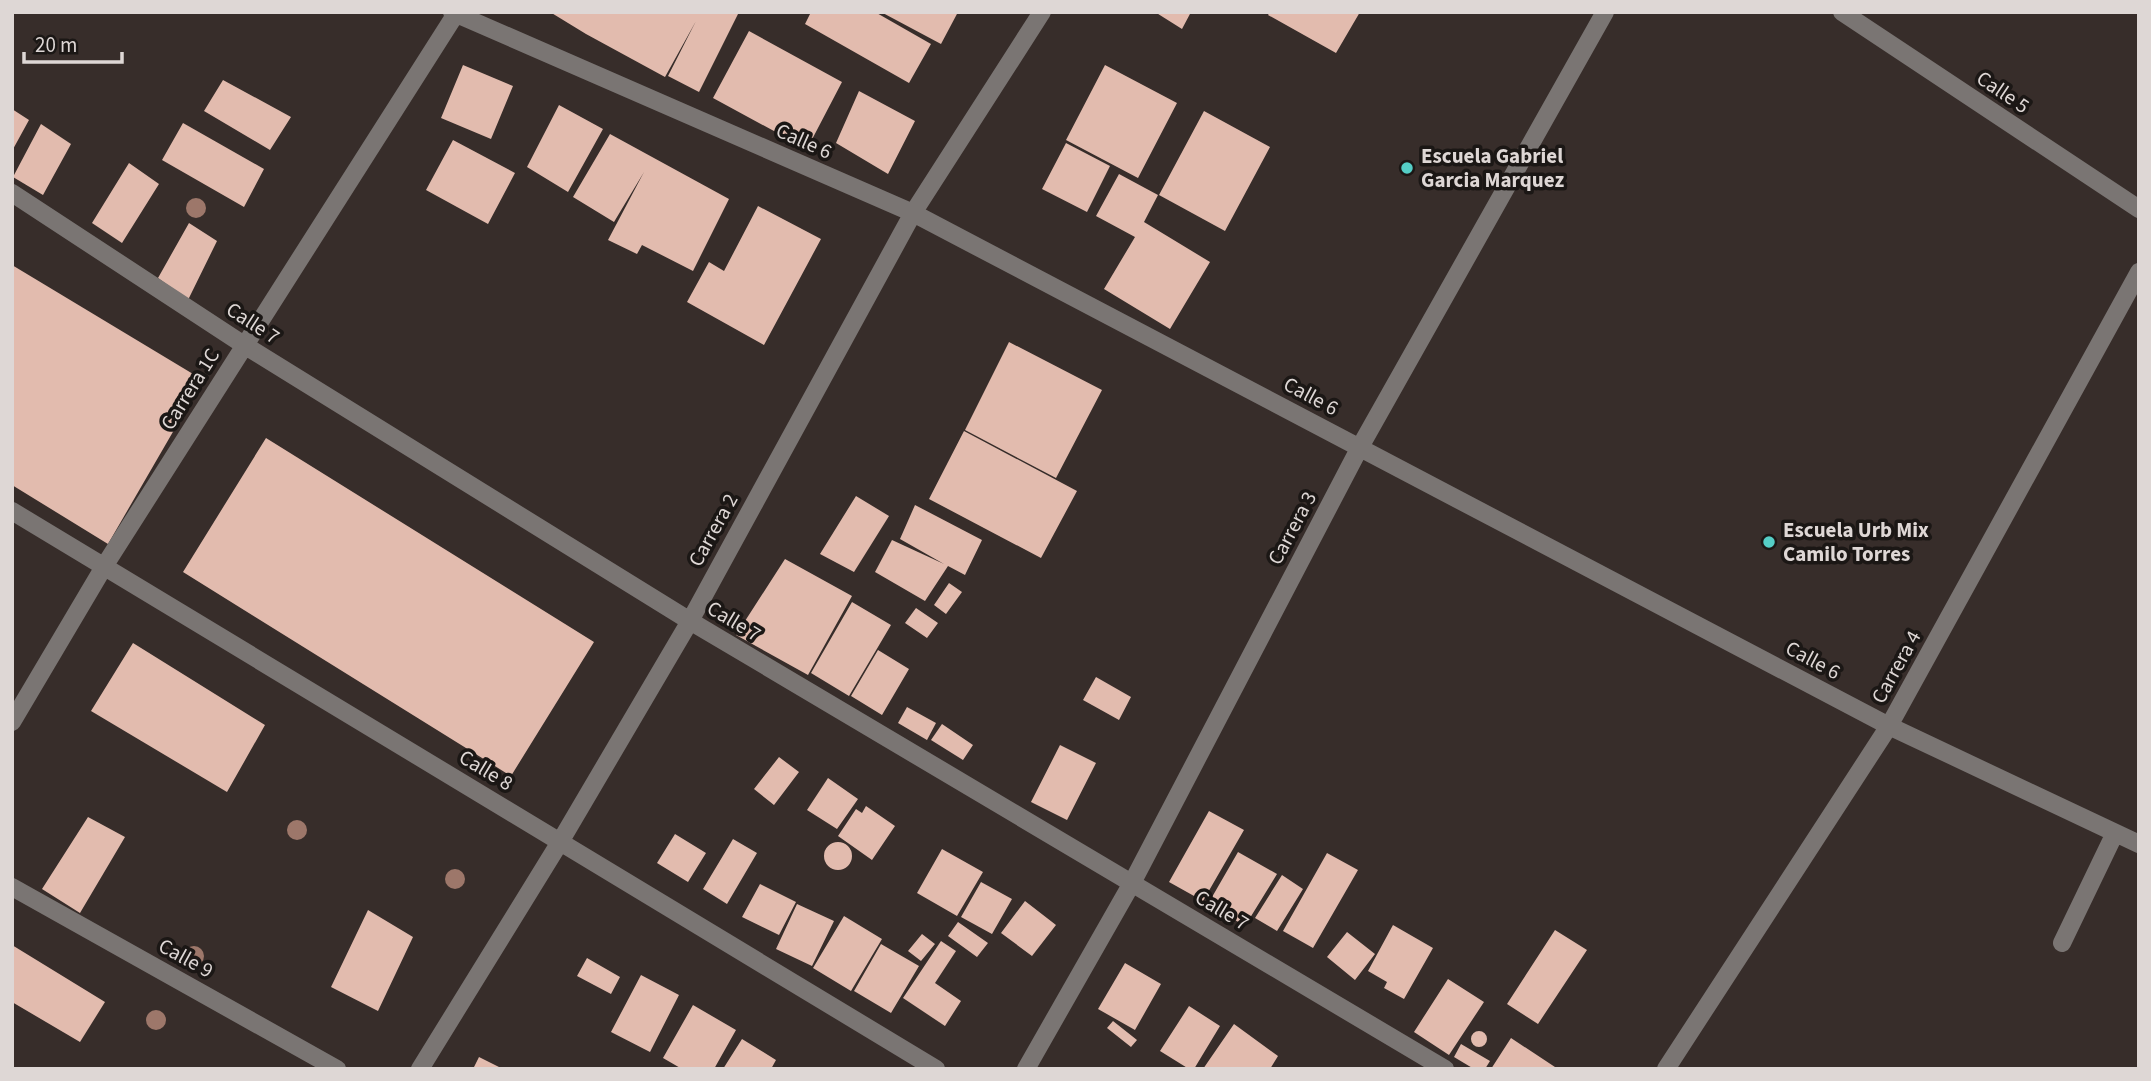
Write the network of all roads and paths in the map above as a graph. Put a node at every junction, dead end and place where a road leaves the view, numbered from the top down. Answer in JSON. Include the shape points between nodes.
{"nodes":[{"id":1,"x":1042,"y":12,"type":"edge"},
{"id":2,"x":1605,"y":12,"type":"edge"},
{"id":3,"x":1842,"y":12,"type":"edge"},
{"id":4,"x":455,"y":13,"type":"edge"},
{"id":5,"x":12,"y":193,"type":"edge"},
{"id":6,"x":2139,"y":209,"type":"edge"},
{"id":7,"x":913,"y":213,"type":"junction"},
{"id":8,"x":2139,"y":272,"type":"edge"},
{"id":9,"x":244,"y":345,"type":"junction"},
{"id":10,"x":1360,"y":447,"type":"junction"},
{"id":11,"x":12,"y":511,"type":"edge"},
{"id":12,"x":105,"y":565,"type":"junction"},
{"id":13,"x":690,"y":621,"type":"junction"},
{"id":14,"x":12,"y":722,"type":"edge"},
{"id":15,"x":1889,"y":726,"type":"junction"},
{"id":16,"x":2115,"y":832,"type":"junction"},
{"id":17,"x":560,"y":842,"type":"junction"},
{"id":18,"x":2139,"y":844,"type":"edge"},
{"id":19,"x":1132,"y":883,"type":"junction"},
{"id":20,"x":12,"y":887,"type":"edge"},
{"id":21,"x":2062,"y":943,"type":"dead end"},
{"id":22,"x":337,"y":1069,"type":"edge"},
{"id":23,"x":420,"y":1069,"type":"edge"},
{"id":24,"x":936,"y":1069,"type":"edge"},
{"id":25,"x":1026,"y":1069,"type":"edge"},
{"id":26,"x":1445,"y":1069,"type":"edge"},
{"id":27,"x":1667,"y":1069,"type":"edge"}],
"edges":[{"from":1,"to":7,"type":"street","name":"Carrera 2"},
{"from":2,"to":10,"type":"street","name":"Carrera 3"},
{"from":3,"to":6,"type":"street","name":"Calle 5"},
{"from":4,"to":7,"type":"street","name":"Calle 6"},
{"from":4,"to":9,"type":"street","name":"Carrera 1C"},
{"from":5,"to":9,"type":"street","name":"Calle 7"},
{"from":7,"to":10,"type":"street","name":"Calle 6"},
{"from":7,"to":13,"type":"street","name":"Carrera 2"},
{"from":8,"to":15,"type":"street","name":"Carrera 4"},
{"from":9,"to":12,"type":"street","name":"Carrera 1C"},
{"from":9,"to":13,"type":"street","name":"Calle 7"},
{"from":10,"to":15,"type":"street","name":"Calle 6"},
{"from":10,"to":19,"type":"street","name":"Carrera 3"},
{"from":11,"to":12,"type":"street","name":"Calle 8"},
{"from":12,"to":14,"type":"street","name":"Carrera 1C"},
{"from":12,"to":17,"type":"street","name":"Calle 8"},
{"from":13,"to":17,"type":"street","name":"Carrera 2"},
{"from":13,"to":19,"type":"street","name":"Calle 7"},
{"from":15,"to":16,"type":"street","name":"Calle 6"},
{"from":15,"to":27,"type":"street","name":"Carrera 4"},
{"from":16,"to":18,"type":"street","name":"Calle 6"},
{"from":16,"to":21,"type":"street"},
{"from":17,"to":23,"type":"street","name":"Carrera 2"},
{"from":17,"to":24,"type":"street","name":"Calle 8"},
{"from":19,"to":25,"type":"street","name":"Carrera 3"},
{"from":19,"to":26,"type":"street","name":"Calle 7"},
{"from":20,"to":22,"type":"street","name":"Calle 9"}]}
